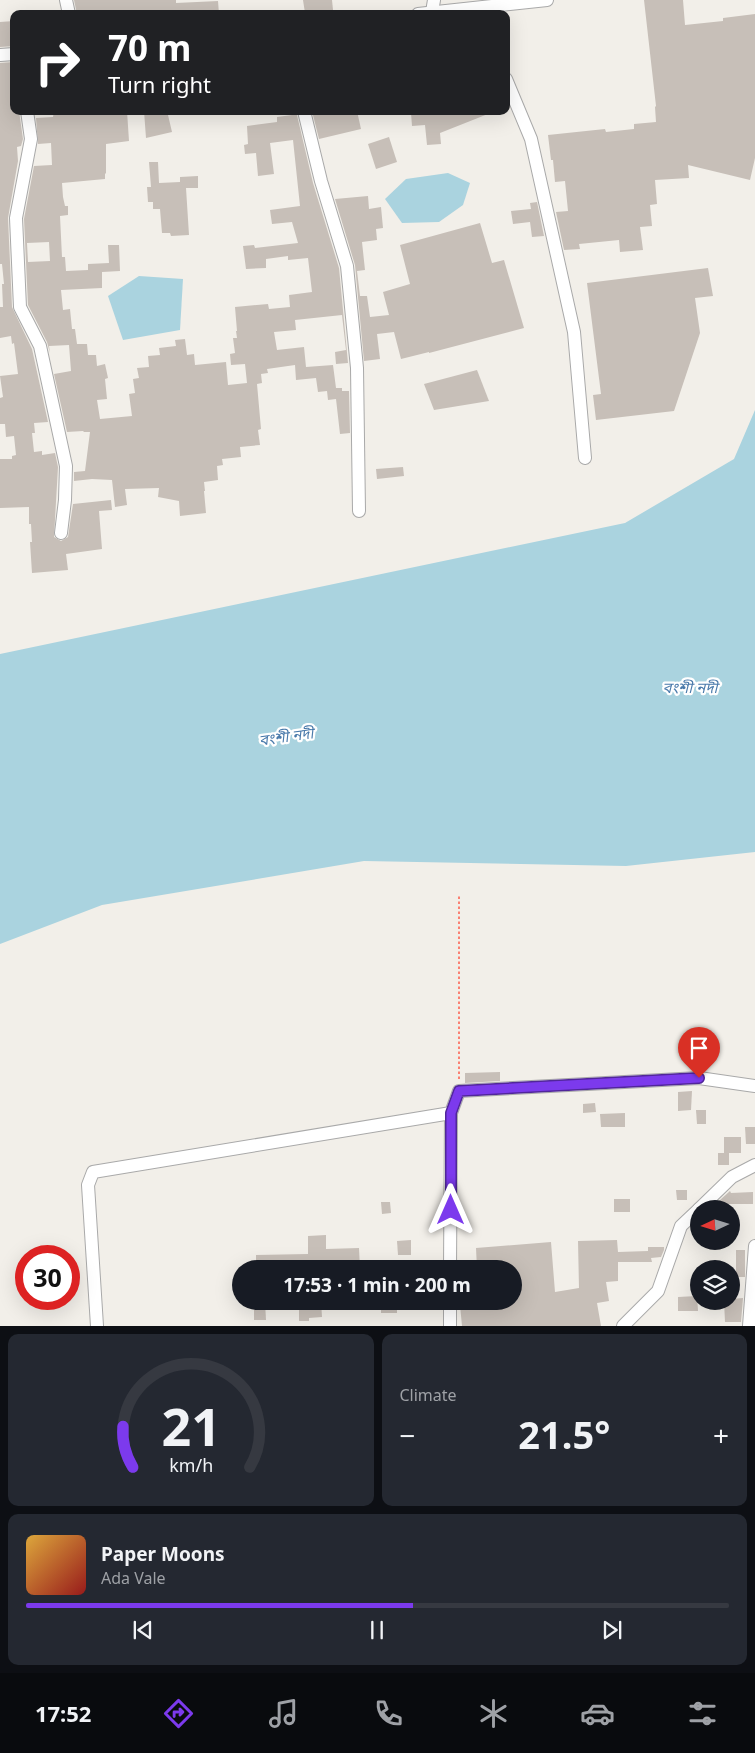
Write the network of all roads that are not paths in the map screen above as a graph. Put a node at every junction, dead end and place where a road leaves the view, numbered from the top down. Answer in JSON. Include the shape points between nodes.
{"nodes":[{"id":1,"x":547,"y":0,"type":"edge"},
{"id":2,"x":433,"y":6,"type":"edge"},
{"id":3,"x":463,"y":10,"type":"edge"},
{"id":4,"x":477,"y":10,"type":"edge"},
{"id":5,"x":510,"y":89,"type":"edge"},
{"id":6,"x":28,"y":115,"type":"edge"},
{"id":7,"x":305,"y":115,"type":"edge"},
{"id":8,"x":585,"y":458,"type":"dead end"},
{"id":9,"x":360,"y":511,"type":"dead end"},
{"id":10,"x":61,"y":533,"type":"dead end"},
{"id":11,"x":755,"y":1086,"type":"edge"},
{"id":12,"x":451,"y":1113,"type":"junction"},
{"id":13,"x":755,"y":1165,"type":"edge"},
{"id":14,"x":708,"y":1200,"type":"edge"},
{"id":15,"x":690,"y":1218,"type":"edge"},
{"id":16,"x":755,"y":1246,"type":"edge"},
{"id":17,"x":450,"y":1260,"type":"edge"},
{"id":18,"x":450,"y":1310,"type":"edge"},
{"id":19,"x":97,"y":1326,"type":"edge"},
{"id":20,"x":450,"y":1326,"type":"edge"},
{"id":21,"x":623,"y":1326,"type":"edge"},
{"id":22,"x":749,"y":1326,"type":"edge"}],
"edges":[{"from":1,"to":4,"type":"street"},
{"from":2,"to":3,"type":"street"},
{"from":5,"to":8,"type":"street","via":[[531,139],[574,332]]},
{"from":6,"to":10,"type":"street","via":[[31,139],[16,218],[20,307],[40,346],[66,466]]},
{"from":7,"to":9,"type":"street","via":[[346,266],[357,368]]},
{"from":11,"to":12,"type":"street","via":[[699,1078],[459,1091]]},
{"from":12,"to":17,"type":"street"},
{"from":12,"to":19,"type":"street","via":[[93,1172],[88,1185]]},
{"from":13,"to":14,"type":"street","via":[[732,1177]]},
{"from":15,"to":21,"type":"street","via":[[681,1226],[658,1291]]},
{"from":16,"to":22,"type":"street"},
{"from":18,"to":20,"type":"street"}]}
